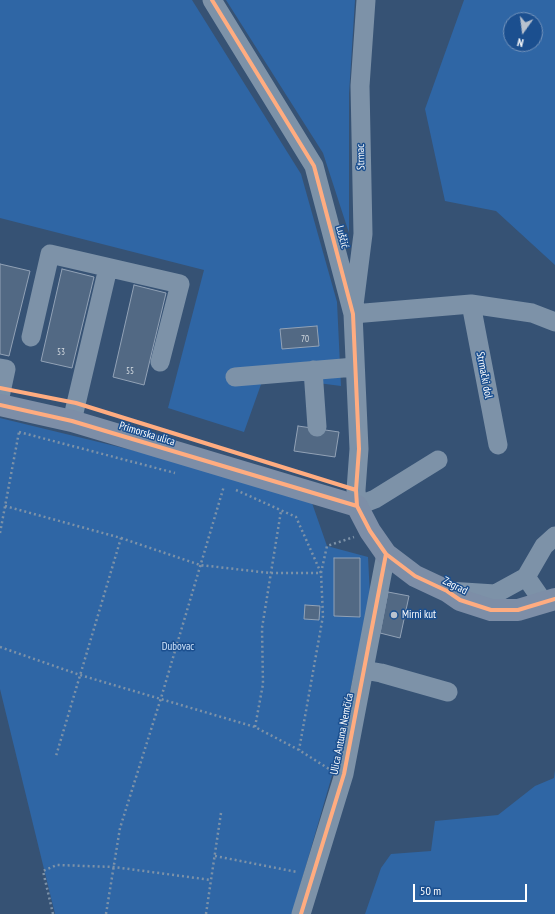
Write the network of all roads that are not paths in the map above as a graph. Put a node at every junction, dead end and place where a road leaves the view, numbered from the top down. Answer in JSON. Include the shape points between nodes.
{"nodes":[{"id":1,"x":212,"y":0,"type":"edge"},
{"id":2,"x":366,"y":0,"type":"edge"},
{"id":3,"x":108,"y":268,"type":"junction"},
{"id":4,"x":471,"y":304,"type":"junction"},
{"id":5,"x":353,"y":314,"type":"junction"},
{"id":6,"x":555,"y":322,"type":"edge"},
{"id":7,"x":31,"y":337,"type":"dead end"},
{"id":8,"x":160,"y":362,"type":"dead end"},
{"id":9,"x":355,"y":367,"type":"junction"},
{"id":10,"x":0,"y":368,"type":"edge"},
{"id":11,"x":313,"y":370,"type":"junction"},
{"id":12,"x":235,"y":377,"type":"dead end"},
{"id":13,"x":0,"y":397,"type":"edge"},
{"id":14,"x":0,"y":405,"type":"edge"},
{"id":15,"x":72,"y":421,"type":"junction"},
{"id":16,"x":317,"y":427,"type":"dead end"},
{"id":17,"x":498,"y":445,"type":"dead end"},
{"id":18,"x":438,"y":460,"type":"dead end"},
{"id":19,"x":357,"y":506,"type":"junction"},
{"id":20,"x":555,"y":536,"type":"edge"},
{"id":21,"x":386,"y":554,"type":"junction"},
{"id":22,"x":526,"y":577,"type":"junction"},
{"id":23,"x":447,"y":591,"type":"junction"},
{"id":24,"x":549,"y":601,"type":"edge"},
{"id":25,"x":364,"y":670,"type":"junction"},
{"id":26,"x":448,"y":692,"type":"dead end"},
{"id":27,"x":302,"y":914,"type":"edge"}],
"edges":[{"from":1,"to":5,"type":"street","name":"Luščić","via":[[314,166]]},
{"from":2,"to":5,"type":"street","name":"Strmac","via":[[360,86],[363,234]]},
{"from":3,"to":7,"type":"street","via":[[50,254]]},
{"from":3,"to":8,"type":"street","via":[[180,284]]},
{"from":3,"to":15,"type":"street"},
{"from":4,"to":5,"type":"street"},
{"from":4,"to":6,"type":"street","via":[[532,312]]},
{"from":4,"to":17,"type":"street","name":"Strmački dol"},
{"from":5,"to":9,"type":"street","name":"Luščić"},
{"from":9,"to":11,"type":"street"},
{"from":9,"to":19,"type":"street","name":"Luščić","via":[[359,449]]},
{"from":10,"to":13,"type":"street","via":[[6,370]]},
{"from":11,"to":12,"type":"street"},
{"from":11,"to":16,"type":"street"},
{"from":14,"to":15,"type":"main road","name":"Primorska ulica"},
{"from":15,"to":19,"type":"main road","name":"Primorska ulica"},
{"from":18,"to":19,"type":"street","via":[[375,499]]},
{"from":19,"to":21,"type":"main road","name":"Zagrad"},
{"from":20,"to":22,"type":"street","via":[[544,546]]},
{"from":21,"to":23,"type":"main road","name":"Zagrad","via":[[415,576]]},
{"from":21,"to":25,"type":"street","name":"Ulica Antuna Nemčića"},
{"from":22,"to":23,"type":"street","via":[[495,594]]},
{"from":22,"to":24,"type":"street"},
{"from":23,"to":24,"type":"main road","name":"Zagrad","via":[[460,600],[491,610],[518,610]]},
{"from":25,"to":26,"type":"street"},
{"from":25,"to":27,"type":"street","name":"Ulica Antuna Nemčića","via":[[336,771]]}]}
